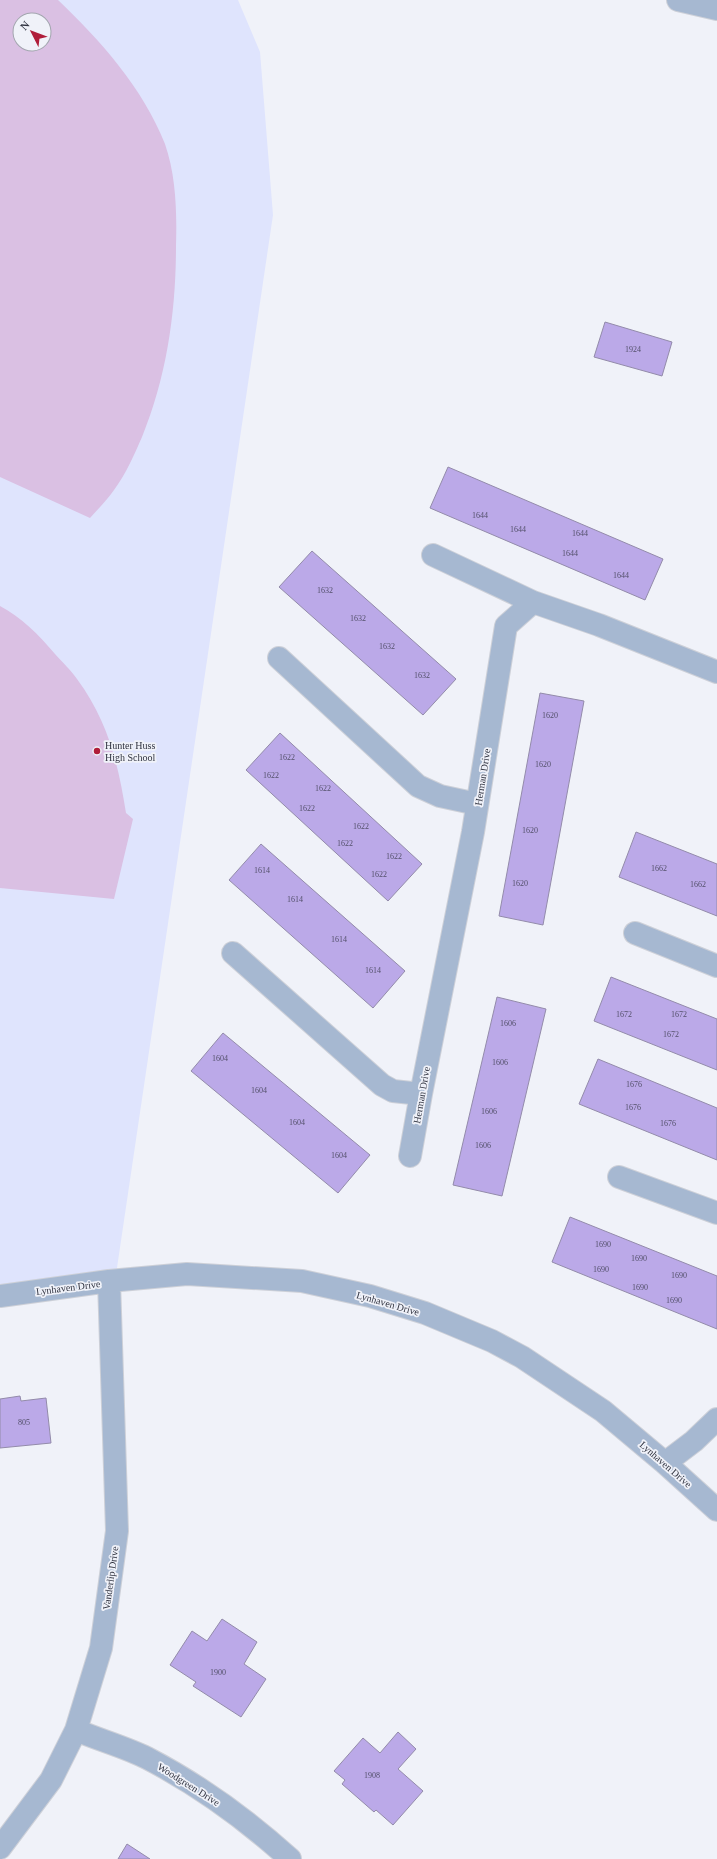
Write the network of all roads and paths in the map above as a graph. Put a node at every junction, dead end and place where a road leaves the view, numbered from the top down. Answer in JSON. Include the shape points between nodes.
{"nodes":[{"id":1,"x":678,"y":0,"type":"edge"},
{"id":2,"x":717,"y":9,"type":"edge"},
{"id":3,"x":433,"y":555,"type":"dead end"},
{"id":4,"x":533,"y":602,"type":"junction"},
{"id":5,"x":279,"y":658,"type":"dead end"},
{"id":6,"x":717,"y":672,"type":"edge"},
{"id":7,"x":477,"y":804,"type":"junction"},
{"id":8,"x":635,"y":933,"type":"dead end"},
{"id":9,"x":233,"y":953,"type":"dead end"},
{"id":10,"x":717,"y":966,"type":"edge"},
{"id":11,"x":421,"y":1094,"type":"junction"},
{"id":12,"x":410,"y":1156,"type":"dead end"},
{"id":13,"x":618,"y":1177,"type":"dead end"},
{"id":14,"x":717,"y":1213,"type":"edge"},
{"id":15,"x":109,"y":1281,"type":"junction"},
{"id":16,"x":0,"y":1296,"type":"edge"},
{"id":17,"x":717,"y":1419,"type":"edge"},
{"id":18,"x":665,"y":1463,"type":"junction"},
{"id":19,"x":717,"y":1510,"type":"edge"},
{"id":20,"x":76,"y":1730,"type":"junction"},
{"id":21,"x":0,"y":1848,"type":"edge"},
{"id":22,"x":290,"y":1859,"type":"edge"}],
"edges":[{"from":1,"to":2,"type":"street"},
{"from":3,"to":4,"type":"street"},
{"from":4,"to":6,"type":"street","via":[[600,625]]},
{"from":4,"to":7,"type":"street","name":"Herman Drive","via":[[506,626]]},
{"from":5,"to":7,"type":"street","via":[[418,786],[440,796]]},
{"from":7,"to":11,"type":"street","name":"Herman Drive"},
{"from":8,"to":10,"type":"street"},
{"from":9,"to":11,"type":"street","via":[[382,1085],[393,1091]]},
{"from":11,"to":12,"type":"street","name":"Herman Drive"},
{"from":13,"to":14,"type":"street"},
{"from":15,"to":16,"type":"street","name":"Lynhaven Drive"},
{"from":15,"to":18,"type":"street","name":"Lynhaven Drive","via":[[187,1274],[302,1281],[370,1296],[425,1313],[522,1357],[603,1411]]},
{"from":15,"to":20,"type":"street","name":"Vanderlip Drive","via":[[117,1531],[101,1648]]},
{"from":17,"to":18,"type":"street"},
{"from":18,"to":19,"type":"street","name":"Lynhaven Drive"},
{"from":20,"to":21,"type":"street","name":"Vanderlip Drive","via":[[51,1780]]},
{"from":20,"to":22,"type":"street","name":"Woodgreen Drive","via":[[146,1758],[207,1793]]}]}
